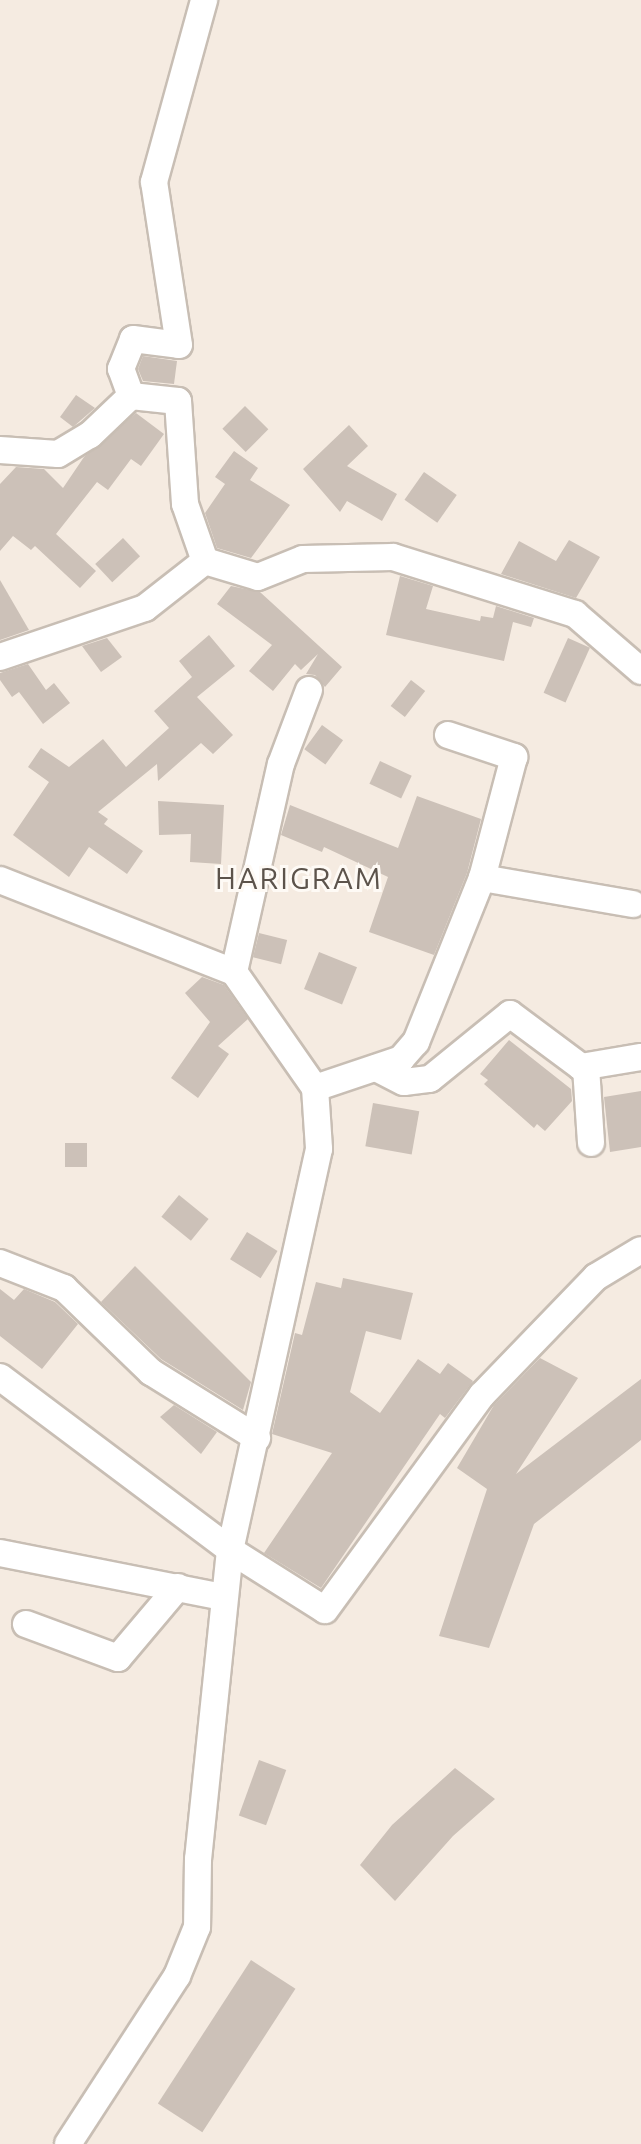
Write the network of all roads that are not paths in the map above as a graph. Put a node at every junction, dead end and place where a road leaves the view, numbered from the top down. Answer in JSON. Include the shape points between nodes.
{"nodes":[{"id":1,"x":204,"y":0,"type":"edge"},
{"id":2,"x":131,"y":396,"type":"junction"},
{"id":3,"x":0,"y":450,"type":"edge"},
{"id":4,"x":205,"y":561,"type":"junction"},
{"id":5,"x":0,"y":657,"type":"edge"},
{"id":6,"x":641,"y":671,"type":"edge"},
{"id":7,"x":309,"y":690,"type":"dead end"},
{"id":8,"x":448,"y":735,"type":"dead end"},
{"id":9,"x":482,"y":878,"type":"junction"},
{"id":10,"x":0,"y":880,"type":"edge"},
{"id":11,"x":633,"y":904,"type":"dead end"},
{"id":12,"x":234,"y":972,"type":"junction"},
{"id":13,"x":641,"y":1057,"type":"edge"},
{"id":14,"x":586,"y":1067,"type":"junction"},
{"id":15,"x":376,"y":1068,"type":"junction"},
{"id":16,"x":315,"y":1088,"type":"junction"},
{"id":17,"x":591,"y":1143,"type":"dead end"},
{"id":18,"x":641,"y":1250,"type":"edge"},
{"id":19,"x":0,"y":1263,"type":"edge"},
{"id":20,"x":0,"y":1377,"type":"edge"},
{"id":21,"x":257,"y":1438,"type":"junction"},
{"id":22,"x":230,"y":1550,"type":"junction"},
{"id":23,"x":0,"y":1553,"type":"edge"},
{"id":24,"x":178,"y":1587,"type":"junction"},
{"id":25,"x":223,"y":1597,"type":"junction"},
{"id":26,"x":26,"y":1624,"type":"dead end"},
{"id":27,"x":68,"y":2144,"type":"edge"}],
"edges":[{"from":1,"to":2,"type":"street","via":[[154,182],[179,345],[133,339],[121,369]]},
{"from":2,"to":3,"type":"street","via":[[90,435],[58,454]]},
{"from":2,"to":4,"type":"street","via":[[178,401],[185,504]]},
{"from":4,"to":5,"type":"street","via":[[145,608]]},
{"from":4,"to":6,"type":"street","via":[[258,577],[303,559],[393,557],[575,614]]},
{"from":7,"to":12,"type":"street","via":[[281,764]]},
{"from":8,"to":9,"type":"street","via":[[514,757]]},
{"from":9,"to":11,"type":"street"},
{"from":9,"to":15,"type":"street","via":[[423,1031],[401,1059]]},
{"from":10,"to":12,"type":"street"},
{"from":12,"to":16,"type":"street"},
{"from":13,"to":14,"type":"street"},
{"from":14,"to":15,"type":"street","via":[[574,1064],[510,1014],[434,1077],[404,1082]]},
{"from":14,"to":17,"type":"street"},
{"from":15,"to":16,"type":"street"},
{"from":16,"to":21,"type":"street","via":[[319,1149]]},
{"from":18,"to":22,"type":"street","via":[[596,1277],[482,1395],[325,1610]]},
{"from":19,"to":21,"type":"street","via":[[64,1288],[151,1372]]},
{"from":20,"to":22,"type":"street"},
{"from":21,"to":22,"type":"street"},
{"from":22,"to":25,"type":"street"},
{"from":23,"to":24,"type":"street"},
{"from":24,"to":25,"type":"street"},
{"from":24,"to":26,"type":"street","via":[[118,1658]]},
{"from":25,"to":27,"type":"street","via":[[198,1859],[197,1927],[177,1976]]}]}
